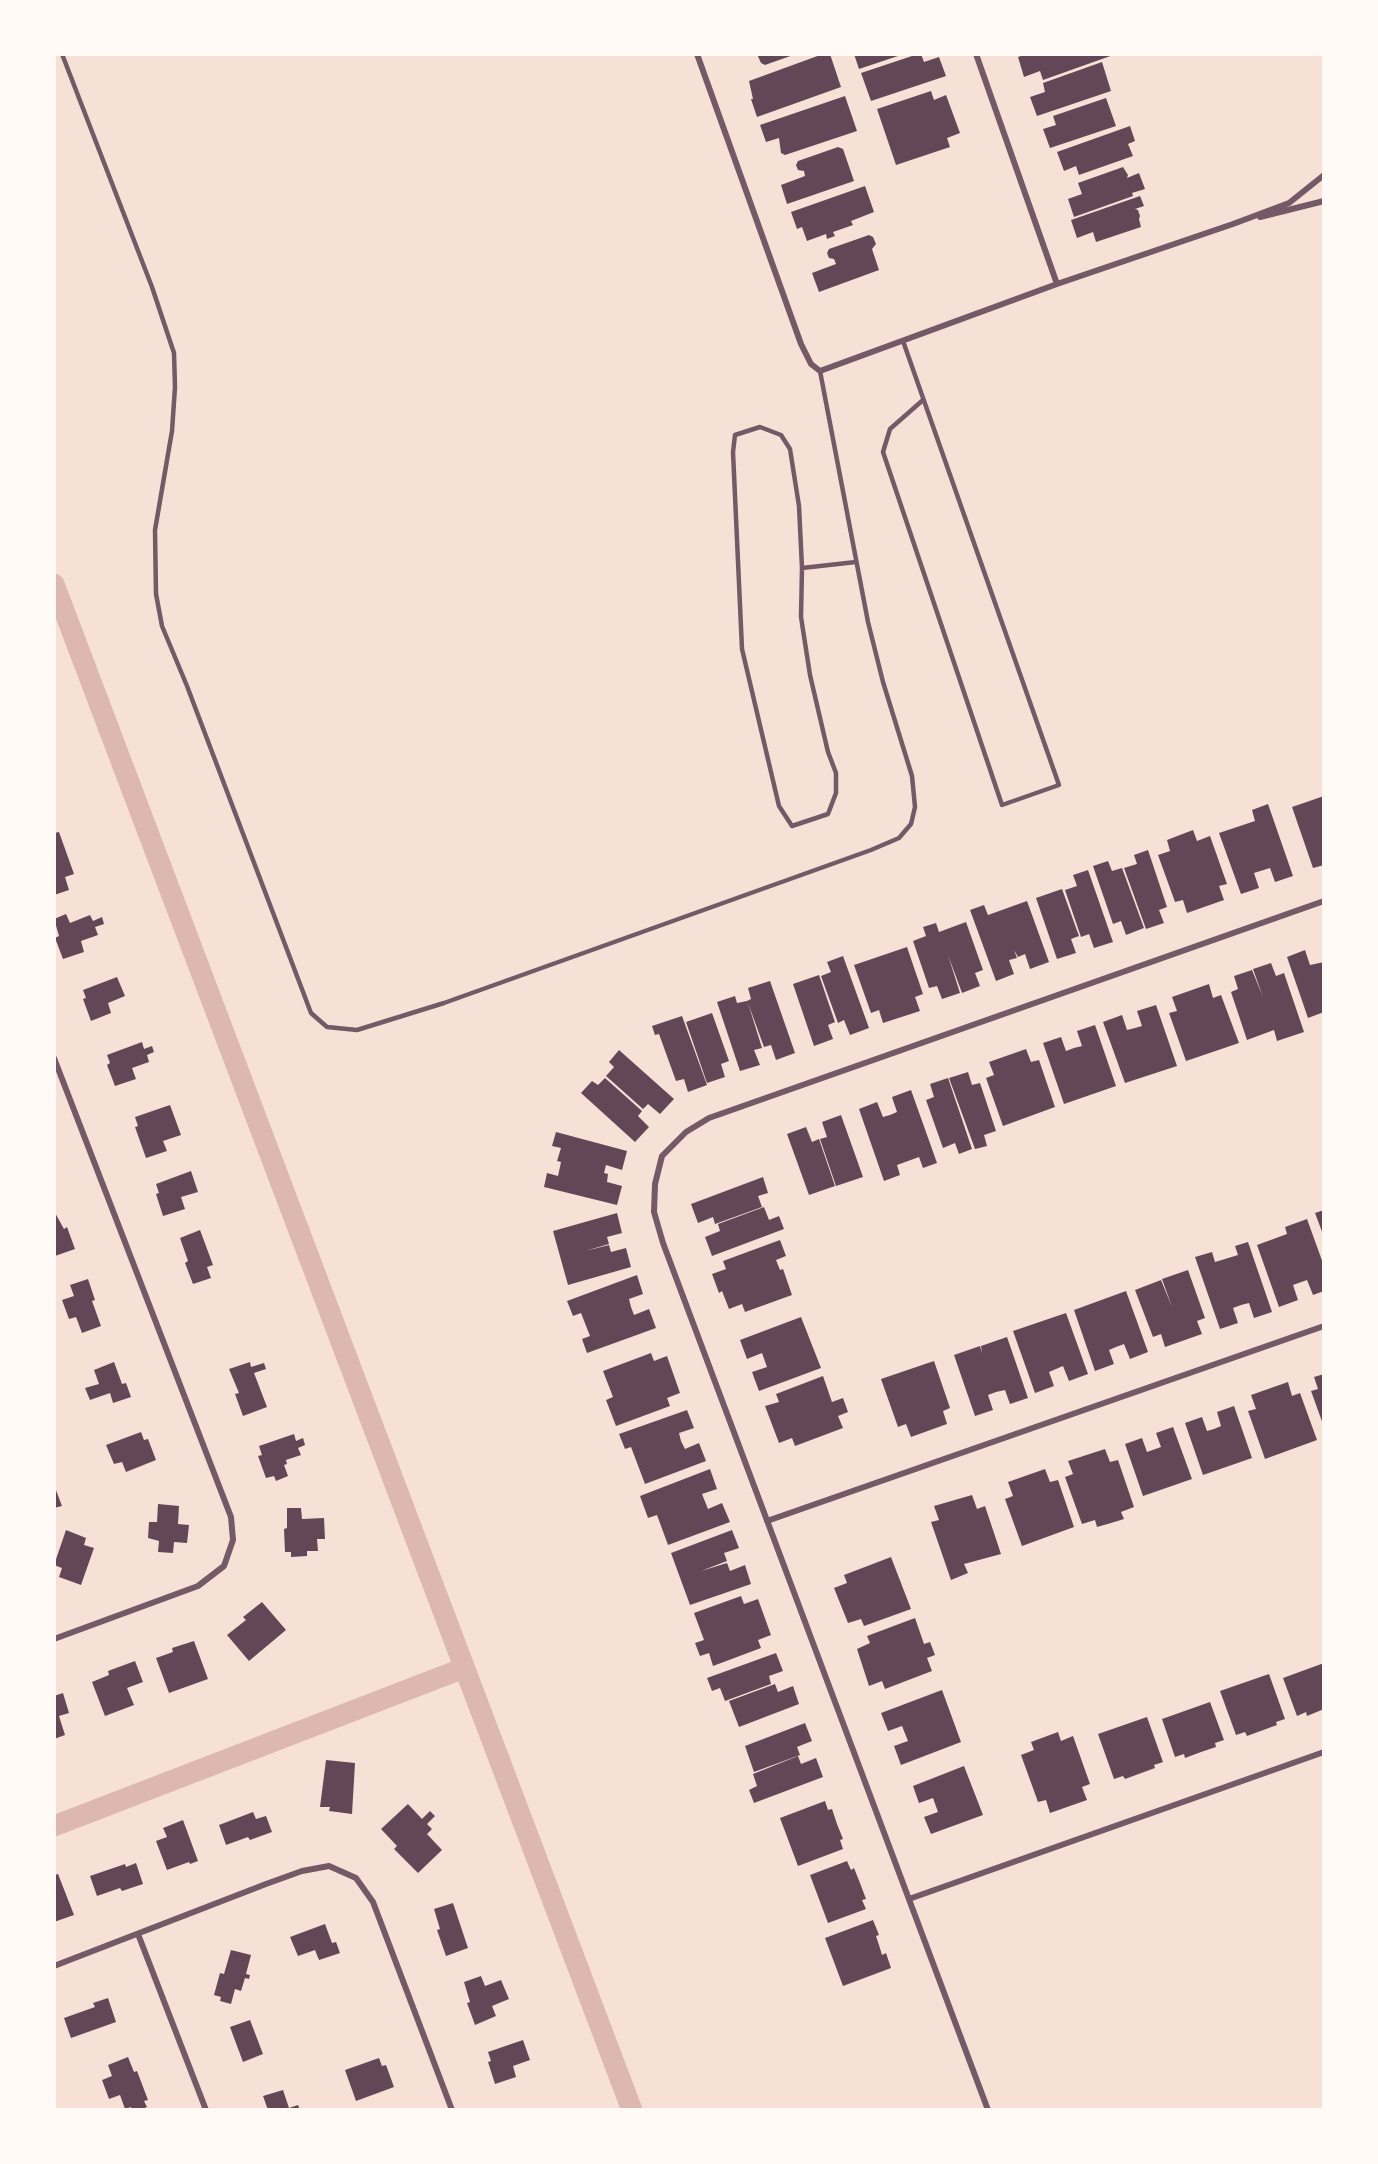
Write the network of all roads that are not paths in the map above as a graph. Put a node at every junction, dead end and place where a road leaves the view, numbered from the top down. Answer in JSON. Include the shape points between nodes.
{"nodes":[{"id":1,"x":62,"y":54,"type":"edge"},
{"id":2,"x":697,"y":54,"type":"edge"},
{"id":3,"x":976,"y":54,"type":"edge"},
{"id":4,"x":1324,"y":175,"type":"edge"},
{"id":5,"x":1324,"y":201,"type":"edge"},
{"id":6,"x":1233,"y":224,"type":"junction"},
{"id":7,"x":1057,"y":284,"type":"junction"},
{"id":8,"x":903,"y":341,"type":"junction"},
{"id":9,"x":820,"y":371,"type":"junction"},
{"id":10,"x":923,"y":400,"type":"junction"},
{"id":11,"x":856,"y":562,"type":"junction"},
{"id":12,"x":802,"y":568,"type":"junction"},
{"id":13,"x":1324,"y":901,"type":"edge"},
{"id":14,"x":54,"y":1058,"type":"edge"},
{"id":15,"x":1324,"y":1326,"type":"edge"},
{"id":16,"x":768,"y":1521,"type":"junction"},
{"id":17,"x":54,"y":1639,"type":"edge"},
{"id":18,"x":1324,"y":1752,"type":"edge"},
{"id":19,"x":909,"y":1899,"type":"junction"},
{"id":20,"x":138,"y":1934,"type":"junction"},
{"id":21,"x":54,"y":1966,"type":"edge"},
{"id":22,"x":206,"y":2110,"type":"edge"},
{"id":23,"x":452,"y":2110,"type":"edge"},
{"id":24,"x":988,"y":2110,"type":"edge"}],
"edges":[{"from":1,"to":11,"type":"lane","via":[[174,353],[172,431],[155,530],[156,594],[162,626],[311,1013],[327,1027],[357,1030],[444,1003],[899,838],[911,824],[915,807],[912,776],[883,681]]},
{"from":2,"to":9,"type":"street","via":[[801,344],[811,364]]},
{"from":3,"to":7,"type":"street"},
{"from":4,"to":6,"type":"street","via":[[1289,203]]},
{"from":5,"to":6,"type":"street"},
{"from":6,"to":7,"type":"street"},
{"from":7,"to":8,"type":"street"},
{"from":8,"to":9,"type":"street"},
{"from":8,"to":10,"type":"lane"},
{"from":9,"to":11,"type":"lane"},
{"from":10,"to":10,"type":"lane","via":[[1059,785],[1002,805],[883,452],[890,429]]},
{"from":11,"to":12,"type":"lane"},
{"from":12,"to":12,"type":"lane","via":[[801,617],[806,651],[836,773],[836,793],[828,814],[792,826],[779,806],[742,649],[735,435],[760,428],[781,435],[790,449],[799,506]]},
{"from":13,"to":16,"type":"street","via":[[709,1118],[686,1132],[662,1156],[654,1212],[663,1243]]},
{"from":14,"to":17,"type":"street","via":[[231,1517],[233,1540],[224,1566],[198,1586]]},
{"from":15,"to":16,"type":"street"},
{"from":16,"to":19,"type":"street"},
{"from":18,"to":19,"type":"street"},
{"from":19,"to":24,"type":"street"},
{"from":20,"to":21,"type":"street"},
{"from":20,"to":22,"type":"street"},
{"from":20,"to":23,"type":"street","via":[[302,1871],[329,1866],[356,1878],[373,1902]]}]}
